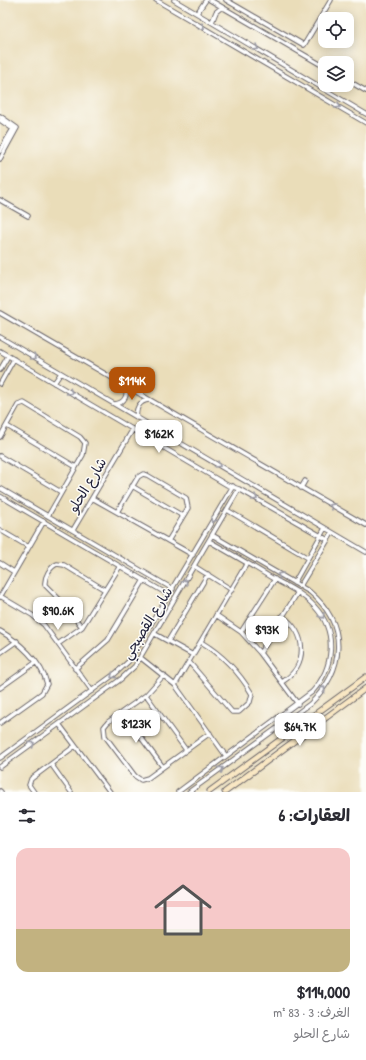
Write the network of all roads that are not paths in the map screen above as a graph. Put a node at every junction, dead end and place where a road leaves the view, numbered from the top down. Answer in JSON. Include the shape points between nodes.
{"nodes":[{"id":1,"x":156,"y":0,"type":"edge"},
{"id":2,"x":174,"y":0,"type":"edge"},
{"id":3,"x":206,"y":0,"type":"edge"},
{"id":4,"x":210,"y":0,"type":"edge"},
{"id":5,"x":226,"y":0,"type":"edge"},
{"id":6,"x":331,"y":0,"type":"edge"},
{"id":7,"x":222,"y":7,"type":"junction"},
{"id":8,"x":190,"y":9,"type":"junction"},
{"id":9,"x":197,"y":13,"type":"junction"},
{"id":10,"x":254,"y":16,"type":"junction"},
{"id":11,"x":185,"y":17,"type":"junction"},
{"id":12,"x":212,"y":22,"type":"junction"},
{"id":13,"x":250,"y":23,"type":"junction"},
{"id":14,"x":318,"y":63,"type":"edge"},
{"id":15,"x":354,"y":84,"type":"edge"},
{"id":16,"x":366,"y":91,"type":"edge"},
{"id":17,"x":366,"y":114,"type":"edge"},
{"id":18,"x":0,"y":116,"type":"edge"},
{"id":19,"x":0,"y":120,"type":"edge"},
{"id":20,"x":366,"y":123,"type":"edge"},
{"id":21,"x":0,"y":151,"type":"edge"},
{"id":22,"x":0,"y":158,"type":"edge"},
{"id":23,"x":0,"y":200,"type":"edge"},
{"id":24,"x":28,"y":216,"type":"dead end"},
{"id":25,"x":0,"y":313,"type":"edge"},
{"id":26,"x":0,"y":337,"type":"edge"},
{"id":27,"x":0,"y":351,"type":"edge"},
{"id":28,"x":8,"y":356,"type":"junction"},
{"id":29,"x":14,"y":359,"type":"junction"},
{"id":30,"x":0,"y":370,"type":"edge"},
{"id":31,"x":61,"y":373,"type":"junction"},
{"id":32,"x":54,"y":383,"type":"junction"},
{"id":33,"x":0,"y":384,"type":"edge"},
{"id":34,"x":123,"y":385,"type":"junction"},
{"id":35,"x":144,"y":388,"type":"dead end"},
{"id":36,"x":141,"y":395,"type":"junction"},
{"id":37,"x":150,"y":400,"type":"junction"},
{"id":38,"x":114,"y":404,"type":"junction"},
{"id":39,"x":137,"y":418,"type":"junction"},
{"id":40,"x":7,"y":426,"type":"junction"},
{"id":41,"x":133,"y":429,"type":"junction"},
{"id":42,"x":0,"y":438,"type":"edge"},
{"id":43,"x":0,"y":456,"type":"edge"},
{"id":44,"x":76,"y":467,"type":"junction"},
{"id":45,"x":305,"y":481,"type":"dead end"},
{"id":46,"x":132,"y":486,"type":"junction"},
{"id":47,"x":233,"y":486,"type":"junction"},
{"id":48,"x":0,"y":488,"type":"edge"},
{"id":49,"x":301,"y":488,"type":"junction"},
{"id":50,"x":239,"y":489,"type":"junction"},
{"id":51,"x":61,"y":492,"type":"junction"},
{"id":52,"x":0,"y":496,"type":"edge"},
{"id":53,"x":16,"y":497,"type":"junction"},
{"id":54,"x":92,"y":498,"type":"junction"},
{"id":55,"x":224,"y":501,"type":"junction"},
{"id":56,"x":12,"y":503,"type":"junction"},
{"id":57,"x":230,"y":504,"type":"junction"},
{"id":58,"x":227,"y":510,"type":"junction"},
{"id":59,"x":117,"y":512,"type":"junction"},
{"id":60,"x":48,"y":516,"type":"junction"},
{"id":61,"x":183,"y":516,"type":"junction"},
{"id":62,"x":44,"y":521,"type":"junction"},
{"id":63,"x":366,"y":525,"type":"edge"},
{"id":64,"x":325,"y":528,"type":"junction"},
{"id":65,"x":0,"y":530,"type":"edge"},
{"id":66,"x":73,"y":530,"type":"junction"},
{"id":67,"x":332,"y":532,"type":"junction"},
{"id":68,"x":212,"y":535,"type":"junction"},
{"id":69,"x":321,"y":536,"type":"junction"},
{"id":70,"x":328,"y":540,"type":"junction"},
{"id":71,"x":168,"y":541,"type":"junction"},
{"id":72,"x":209,"y":541,"type":"junction"},
{"id":73,"x":29,"y":547,"type":"junction"},
{"id":74,"x":366,"y":552,"type":"edge"},
{"id":75,"x":192,"y":555,"type":"junction"},
{"id":76,"x":308,"y":558,"type":"junction"},
{"id":77,"x":0,"y":563,"type":"edge"},
{"id":78,"x":247,"y":563,"type":"junction"},
{"id":79,"x":120,"y":566,"type":"junction"},
{"id":80,"x":194,"y":566,"type":"junction"},
{"id":81,"x":14,"y":572,"type":"junction"},
{"id":82,"x":208,"y":574,"type":"junction"},
{"id":83,"x":274,"y":579,"type":"junction"},
{"id":84,"x":144,"y":580,"type":"junction"},
{"id":85,"x":294,"y":582,"type":"junction"},
{"id":86,"x":165,"y":584,"type":"junction"},
{"id":87,"x":300,"y":586,"type":"junction"},
{"id":88,"x":173,"y":589,"type":"junction"},
{"id":89,"x":105,"y":590,"type":"junction"},
{"id":90,"x":161,"y":590,"type":"junction"},
{"id":91,"x":232,"y":590,"type":"junction"},
{"id":92,"x":298,"y":592,"type":"junction"},
{"id":93,"x":169,"y":595,"type":"junction"},
{"id":94,"x":0,"y":596,"type":"edge"},
{"id":95,"x":160,"y":612,"type":"junction"},
{"id":96,"x":166,"y":615,"type":"junction"},
{"id":97,"x":216,"y":615,"type":"junction"},
{"id":98,"x":282,"y":616,"type":"junction"},
{"id":99,"x":82,"y":626,"type":"junction"},
{"id":100,"x":0,"y":631,"type":"edge"},
{"id":101,"x":241,"y":632,"type":"junction"},
{"id":102,"x":155,"y":634,"type":"junction"},
{"id":103,"x":17,"y":641,"type":"junction"},
{"id":104,"x":168,"y":641,"type":"junction"},
{"id":105,"x":201,"y":642,"type":"junction"},
{"id":106,"x":58,"y":644,"type":"junction"},
{"id":107,"x":260,"y":652,"type":"junction"},
{"id":108,"x":0,"y":653,"type":"edge"},
{"id":109,"x":193,"y":654,"type":"junction"},
{"id":110,"x":141,"y":658,"type":"junction"},
{"id":111,"x":189,"y":662,"type":"junction"},
{"id":112,"x":35,"y":663,"type":"junction"},
{"id":113,"x":75,"y":668,"type":"junction"},
{"id":114,"x":164,"y":675,"type":"junction"},
{"id":115,"x":366,"y":676,"type":"edge"},
{"id":116,"x":282,"y":682,"type":"junction"},
{"id":117,"x":175,"y":684,"type":"junction"},
{"id":118,"x":0,"y":688,"type":"edge"},
{"id":119,"x":366,"y":688,"type":"edge"},
{"id":120,"x":92,"y":691,"type":"junction"},
{"id":121,"x":146,"y":694,"type":"junction"},
{"id":122,"x":298,"y":704,"type":"junction"},
{"id":123,"x":122,"y":712,"type":"junction"},
{"id":124,"x":0,"y":723,"type":"edge"},
{"id":125,"x":59,"y":724,"type":"junction"},
{"id":126,"x":270,"y":724,"type":"junction"},
{"id":127,"x":274,"y":730,"type":"junction"},
{"id":128,"x":210,"y":733,"type":"junction"},
{"id":129,"x":76,"y":746,"type":"junction"},
{"id":130,"x":186,"y":750,"type":"junction"},
{"id":131,"x":9,"y":751,"type":"junction"},
{"id":132,"x":226,"y":756,"type":"junction"},
{"id":133,"x":0,"y":758,"type":"edge"},
{"id":134,"x":14,"y":758,"type":"junction"},
{"id":135,"x":51,"y":764,"type":"junction"},
{"id":136,"x":0,"y":767,"type":"edge"},
{"id":137,"x":163,"y":767,"type":"junction"},
{"id":138,"x":210,"y":791,"type":"dead end"},
{"id":139,"x":34,"y":792,"type":"edge"},
{"id":140,"x":71,"y":792,"type":"edge"},
{"id":141,"x":110,"y":792,"type":"edge"},
{"id":142,"x":179,"y":792,"type":"edge"},
{"id":143,"x":189,"y":792,"type":"edge"},
{"id":144,"x":225,"y":792,"type":"edge"}],
"edges":[{"from":1,"to":11,"type":"street"},
{"from":2,"to":8,"type":"street"},
{"from":3,"to":9,"type":"street"},
{"from":4,"to":7,"type":"street"},
{"from":5,"to":10,"type":"street"},
{"from":6,"to":10,"type":"street","via":[[304,45]]},
{"from":7,"to":12,"type":"street","via":[[216,12]]},
{"from":7,"to":13,"type":"street"},
{"from":8,"to":9,"type":"street"},
{"from":8,"to":11,"type":"street"},
{"from":9,"to":12,"type":"street"},
{"from":10,"to":13,"type":"street"},
{"from":11,"to":20,"type":"street","one_way":true},
{"from":12,"to":17,"type":"street","one_way":true},
{"from":13,"to":14,"type":"street"},
{"from":15,"to":16,"type":"street"},
{"from":18,"to":22,"type":"street","via":[[18,128]]},
{"from":19,"to":21,"type":"street","via":[[13,129]]},
{"from":23,"to":24,"type":"street"},
{"from":25,"to":34,"type":"street"},
{"from":26,"to":31,"type":"street","one_way":true},
{"from":27,"to":28,"type":"street"},
{"from":28,"to":29,"type":"street"},
{"from":28,"to":30,"type":"street"},
{"from":29,"to":32,"type":"street"},
{"from":29,"to":33,"type":"street"},
{"from":31,"to":32,"type":"street"},
{"from":31,"to":38,"type":"street"},
{"from":32,"to":41,"type":"street","one_way":true},
{"from":34,"to":36,"type":"street"},
{"from":34,"to":38,"type":"street","via":[[126,389],[126,398],[119,404]]},
{"from":35,"to":36,"type":"street"},
{"from":36,"to":37,"type":"street"},
{"from":37,"to":39,"type":"street","via":[[139,405]]},
{"from":37,"to":49,"type":"street"},
{"from":38,"to":39,"type":"street"},
{"from":39,"to":64,"type":"street","one_way":true},
{"from":40,"to":42,"type":"street"},
{"from":40,"to":44,"type":"street"},
{"from":40,"to":44,"type":"street","via":[[18,406],[26,404],[83,440],[85,451]]},
{"from":41,"to":47,"type":"street","via":[[227,485]]},
{"from":41,"to":54,"type":"street","name":"شارع الحلو"},
{"from":43,"to":51,"type":"street"},
{"from":44,"to":51,"type":"street"},
{"from":45,"to":49,"type":"street"},
{"from":46,"to":59,"type":"street"},
{"from":46,"to":61,"type":"street"},
{"from":46,"to":61,"type":"street","via":[[140,476],[147,475],[186,498],[188,508]]},
{"from":47,"to":50,"type":"street"},
{"from":47,"to":55,"type":"street","name":"شارع القصبجي"},
{"from":48,"to":53,"type":"street"},
{"from":63,"to":49,"type":"street","one_way":true},
{"from":50,"to":57,"type":"street","name":"شارع القصبجي"},
{"from":50,"to":69,"type":"street","one_way":true},
{"from":51,"to":60,"type":"street"},
{"from":52,"to":56,"type":"street"},
{"from":53,"to":56,"type":"street"},
{"from":53,"to":60,"type":"street"},
{"from":54,"to":59,"type":"street"},
{"from":54,"to":66,"type":"street","name":"شارع الحلو"},
{"from":55,"to":57,"type":"street"},
{"from":55,"to":75,"type":"street","name":"شارع القصبجي","one_way":true},
{"from":56,"to":62,"type":"street"},
{"from":57,"to":58,"type":"street","name":"شارع القصبجي"},
{"from":58,"to":68,"type":"street","name":"شارع القصبجي"},
{"from":58,"to":76,"type":"street"},
{"from":59,"to":71,"type":"street"},
{"from":60,"to":66,"type":"street"},
{"from":61,"to":71,"type":"street"},
{"from":62,"to":73,"type":"street"},
{"from":62,"to":79,"type":"street"},
{"from":64,"to":67,"type":"street"},
{"from":64,"to":69,"type":"street"},
{"from":65,"to":73,"type":"street"},
{"from":66,"to":86,"type":"street"},
{"from":67,"to":70,"type":"street"},
{"from":67,"to":74,"type":"street"},
{"from":68,"to":72,"type":"street","name":"شارع القصبجي"},
{"from":85,"to":68,"type":"street","one_way":true},
{"from":69,"to":70,"type":"street"},
{"from":69,"to":76,"type":"street"},
{"from":70,"to":87,"type":"street"},
{"from":71,"to":75,"type":"street"},
{"from":72,"to":78,"type":"street"},
{"from":72,"to":80,"type":"street","name":"شارع القصبجي"},
{"from":73,"to":81,"type":"street"},
{"from":75,"to":88,"type":"street","name":"شارع القصبجي"},
{"from":76,"to":85,"type":"street"},
{"from":77,"to":81,"type":"street"},
{"from":78,"to":83,"type":"street"},
{"from":78,"to":91,"type":"street"},
{"from":79,"to":84,"type":"street"},
{"from":79,"to":89,"type":"street"},
{"from":80,"to":82,"type":"street"},
{"from":96,"to":80,"type":"street","name":"شارع القصبجي","one_way":true},
{"from":81,"to":94,"type":"street"},
{"from":82,"to":91,"type":"street"},
{"from":82,"to":104,"type":"street"},
{"from":83,"to":92,"type":"street"},
{"from":83,"to":101,"type":"street"},
{"from":84,"to":90,"type":"street"},
{"from":84,"to":113,"type":"street","via":[[108,640]]},
{"from":85,"to":87,"type":"street"},
{"from":86,"to":88,"type":"street"},
{"from":86,"to":90,"type":"street"},
{"from":127,"to":87,"type":"street","one_way":true,"via":[[318,696],[330,679],[336,662],[338,639],[332,617],[318,599]]},
{"from":88,"to":93,"type":"street","name":"شارع القصبجي"},
{"from":89,"to":99,"type":"street"},
{"from":89,"to":99,"type":"street","via":[[64,565],[57,564],[52,568],[45,579],[45,585]]},
{"from":90,"to":93,"type":"street"},
{"from":91,"to":97,"type":"street"},
{"from":92,"to":98,"type":"street"},
{"from":92,"to":122,"type":"street","one_way":true,"via":[[320,613],[328,631],[331,650],[324,677]]},
{"from":93,"to":95,"type":"street","name":"شارع القصبجي"},
{"from":94,"to":106,"type":"street","via":[[38,620]]},
{"from":95,"to":96,"type":"street"},
{"from":95,"to":120,"type":"street","name":"شارع القصبجي","one_way":true,"via":[[129,661]]},
{"from":96,"to":102,"type":"street","name":"شارع القصبجي"},
{"from":97,"to":101,"type":"street"},
{"from":97,"to":105,"type":"street"},
{"from":98,"to":107,"type":"street"},
{"from":98,"to":116,"type":"street","via":[[295,628],[302,649],[298,666],[291,676]]},
{"from":99,"to":106,"type":"street"},
{"from":100,"to":103,"type":"street"},
{"from":101,"to":107,"type":"street"},
{"from":102,"to":104,"type":"street"},
{"from":102,"to":110,"type":"street","name":"شارع القصبجي"},
{"from":103,"to":108,"type":"street"},
{"from":103,"to":112,"type":"street"},
{"from":104,"to":109,"type":"street"},
{"from":105,"to":109,"type":"street"},
{"from":105,"to":111,"type":"street","via":[[236,670],[252,694],[250,702],[239,712],[232,712]]},
{"from":106,"to":113,"type":"street"},
{"from":107,"to":116,"type":"street"},
{"from":109,"to":111,"type":"street"},
{"from":110,"to":114,"type":"street"},
{"from":110,"to":125,"type":"street","name":"شارع القصبجي","via":[[121,679]]},
{"from":111,"to":117,"type":"street"},
{"from":112,"to":118,"type":"street"},
{"from":112,"to":124,"type":"street","via":[[46,680],[45,691]]},
{"from":113,"to":120,"type":"street"},
{"from":114,"to":117,"type":"street"},
{"from":114,"to":121,"type":"street"},
{"from":115,"to":138,"type":"main road"},
{"from":116,"to":122,"type":"street"},
{"from":117,"to":128,"type":"street"},
{"from":119,"to":144,"type":"main road"},
{"from":120,"to":131,"type":"street","name":"شارع القصبجي"},
{"from":121,"to":123,"type":"street"},
{"from":121,"to":130,"type":"street"},
{"from":122,"to":126,"type":"street"},
{"from":123,"to":137,"type":"street"},
{"from":123,"to":137,"type":"street","via":[[106,724],[104,734],[135,776],[144,780]]},
{"from":125,"to":129,"type":"street"},
{"from":134,"to":125,"type":"street","name":"شارع القصبجي","one_way":true},
{"from":126,"to":127,"type":"street"},
{"from":126,"to":132,"type":"street"},
{"from":143,"to":127,"type":"street","one_way":true},
{"from":128,"to":130,"type":"street"},
{"from":128,"to":132,"type":"street"},
{"from":129,"to":135,"type":"street"},
{"from":129,"to":141,"type":"street"},
{"from":130,"to":137,"type":"street"},
{"from":131,"to":133,"type":"street","name":"شارع القصبجي"},
{"from":131,"to":134,"type":"street"},
{"from":132,"to":142,"type":"street"},
{"from":134,"to":136,"type":"street","name":"شارع القصبجي"},
{"from":135,"to":139,"type":"street","via":[[31,779],[29,785]]},
{"from":135,"to":140,"type":"street"}]}
